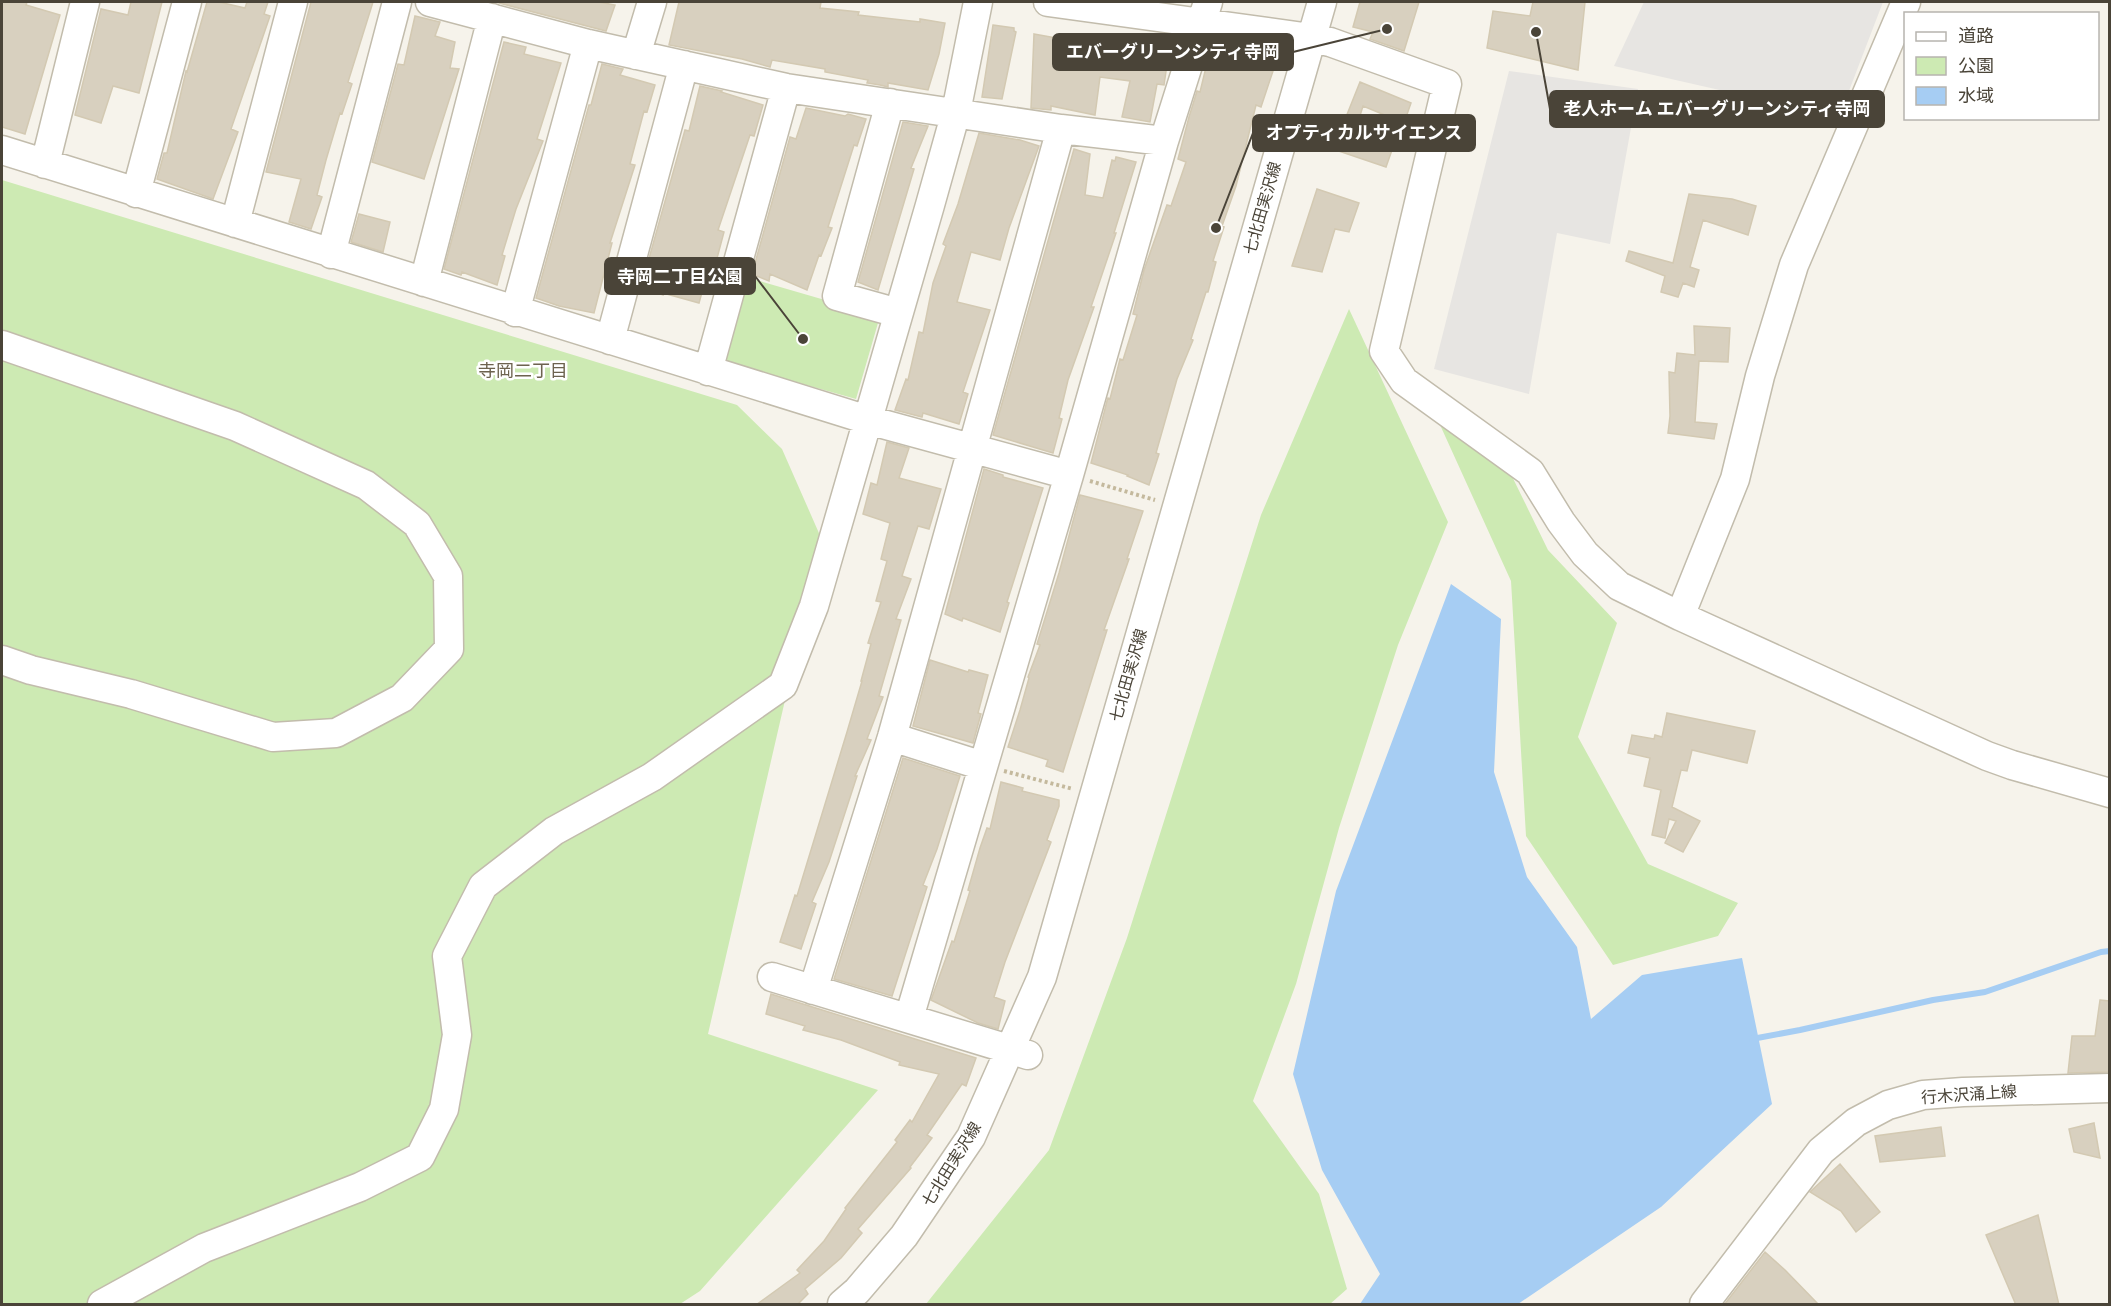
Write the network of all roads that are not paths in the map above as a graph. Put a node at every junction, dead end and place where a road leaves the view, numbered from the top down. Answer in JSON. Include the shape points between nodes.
{"nodes":[{"id":1,"x":86,"y":2,"type":"edge"},
{"id":2,"x":188,"y":2,"type":"edge"},
{"id":3,"x":293,"y":2,"type":"edge"},
{"id":4,"x":397,"y":2,"type":"edge"},
{"id":5,"x":430,"y":2,"type":"edge"},
{"id":6,"x":652,"y":2,"type":"edge"},
{"id":7,"x":978,"y":2,"type":"edge"},
{"id":8,"x":1048,"y":2,"type":"edge"},
{"id":9,"x":1322,"y":2,"type":"edge"},
{"id":10,"x":1342,"y":2,"type":"edge"},
{"id":11,"x":1906,"y":2,"type":"edge"},
{"id":12,"x":1206,"y":12,"type":"edge"},
{"id":13,"x":492,"y":18,"type":"junction"},
{"id":14,"x":1320,"y":40,"type":"junction"},
{"id":15,"x":588,"y":44,"type":"junction"},
{"id":16,"x":636,"y":55,"type":"junction"},
{"id":17,"x":684,"y":65,"type":"junction"},
{"id":18,"x":786,"y":88,"type":"junction"},
{"id":19,"x":890,"y":103,"type":"junction"},
{"id":20,"x":956,"y":112,"type":"junction"},
{"id":21,"x":1061,"y":129,"type":"junction"},
{"id":22,"x":1164,"y":141,"type":"junction"},
{"id":23,"x":2,"y":150,"type":"edge"},
{"id":24,"x":45,"y":164,"type":"junction"},
{"id":25,"x":136,"y":193,"type":"junction"},
{"id":26,"x":235,"y":224,"type":"junction"},
{"id":27,"x":331,"y":254,"type":"junction"},
{"id":28,"x":424,"y":282,"type":"junction"},
{"id":29,"x":515,"y":312,"type":"junction"},
{"id":30,"x":898,"y":313,"type":"junction"},
{"id":31,"x":610,"y":340,"type":"junction"},
{"id":32,"x":2,"y":345,"type":"edge"},
{"id":33,"x":708,"y":371,"type":"junction"},
{"id":34,"x":867,"y":420,"type":"junction"},
{"id":35,"x":972,"y":448,"type":"junction"},
{"id":36,"x":1069,"y":476,"type":"junction"},
{"id":37,"x":1680,"y":616,"type":"junction"},
{"id":38,"x":2,"y":660,"type":"edge"},
{"id":39,"x":892,"y":737,"type":"junction"},
{"id":40,"x":983,"y":766,"type":"junction"},
{"id":41,"x":2109,"y":793,"type":"edge"},
{"id":42,"x":772,"y":977,"type":"dead end"},
{"id":43,"x":813,"y":990,"type":"junction"},
{"id":44,"x":909,"y":1018,"type":"junction"},
{"id":45,"x":1019,"y":1053,"type":"junction"},
{"id":46,"x":2109,"y":1088,"type":"edge"},
{"id":47,"x":102,"y":1305,"type":"edge"},
{"id":48,"x":842,"y":1305,"type":"edge"},
{"id":49,"x":863,"y":1305,"type":"edge"},
{"id":50,"x":1704,"y":1305,"type":"edge"}],
"edges":[{"from":1,"to":24,"type":"street"},
{"from":2,"to":25,"type":"street"},
{"from":3,"to":26,"type":"street"},
{"from":4,"to":27,"type":"street"},
{"from":5,"to":13,"type":"street"},
{"from":6,"to":16,"type":"street"},
{"from":7,"to":20,"type":"street"},
{"from":8,"to":12,"type":"street"},
{"from":9,"to":14,"type":"street"},
{"from":10,"to":14,"type":"street"},
{"from":11,"to":37,"type":"street","via":[[1794,265],[1760,376],[1735,479]]},
{"from":12,"to":14,"type":"street"},
{"from":12,"to":22,"type":"street"},
{"from":13,"to":15,"type":"street"},
{"from":13,"to":28,"type":"street"},
{"from":14,"to":37,"type":"street","via":[[1447,84],[1384,351],[1404,381],[1530,472],[1585,554],[1619,586]]},
{"from":14,"to":45,"type":"street","via":[[1247,314],[1074,923],[1051,999]]},
{"from":15,"to":16,"type":"street"},
{"from":15,"to":29,"type":"street"},
{"from":16,"to":17,"type":"street"},
{"from":17,"to":18,"type":"street"},
{"from":17,"to":31,"type":"street"},
{"from":18,"to":19,"type":"street"},
{"from":18,"to":33,"type":"street"},
{"from":19,"to":20,"type":"street"},
{"from":19,"to":30,"type":"street","via":[[837,296]]},
{"from":20,"to":21,"type":"street"},
{"from":20,"to":30,"type":"street"},
{"from":21,"to":22,"type":"street"},
{"from":21,"to":35,"type":"street"},
{"from":22,"to":36,"type":"street"},
{"from":23,"to":24,"type":"street"},
{"from":24,"to":25,"type":"street"},
{"from":25,"to":26,"type":"street"},
{"from":26,"to":27,"type":"street"},
{"from":27,"to":28,"type":"street"},
{"from":28,"to":29,"type":"street"},
{"from":29,"to":31,"type":"street"},
{"from":30,"to":34,"type":"street"},
{"from":31,"to":33,"type":"street"},
{"from":32,"to":38,"type":"street","via":[[235,426],[366,485],[417,524],[448,576],[449,649],[402,698],[336,733],[273,737]]},
{"from":33,"to":34,"type":"street"},
{"from":34,"to":35,"type":"street"},
{"from":34,"to":47,"type":"street","via":[[814,606],[783,685],[652,777],[554,831],[483,886],[447,956],[457,1035],[444,1108],[420,1157],[360,1187],[204,1248]]},
{"from":35,"to":36,"type":"street"},
{"from":35,"to":39,"type":"street"},
{"from":36,"to":40,"type":"street"},
{"from":37,"to":41,"type":"street","via":[[1987,756]]},
{"from":39,"to":40,"type":"street"},
{"from":39,"to":43,"type":"street"},
{"from":40,"to":44,"type":"street"},
{"from":42,"to":43,"type":"street"},
{"from":43,"to":44,"type":"street"},
{"from":44,"to":45,"type":"street"},
{"from":45,"to":48,"type":"street","name":"七北田実沢線","via":[[971,1137],[904,1236]]},
{"from":45,"to":49,"type":"street","via":[[1003,1109],[968,1170],[910,1256]]},
{"from":46,"to":50,"type":"street","name":"行木沢涌上線","via":[[1923,1095],[1856,1122],[1821,1150]]}]}
